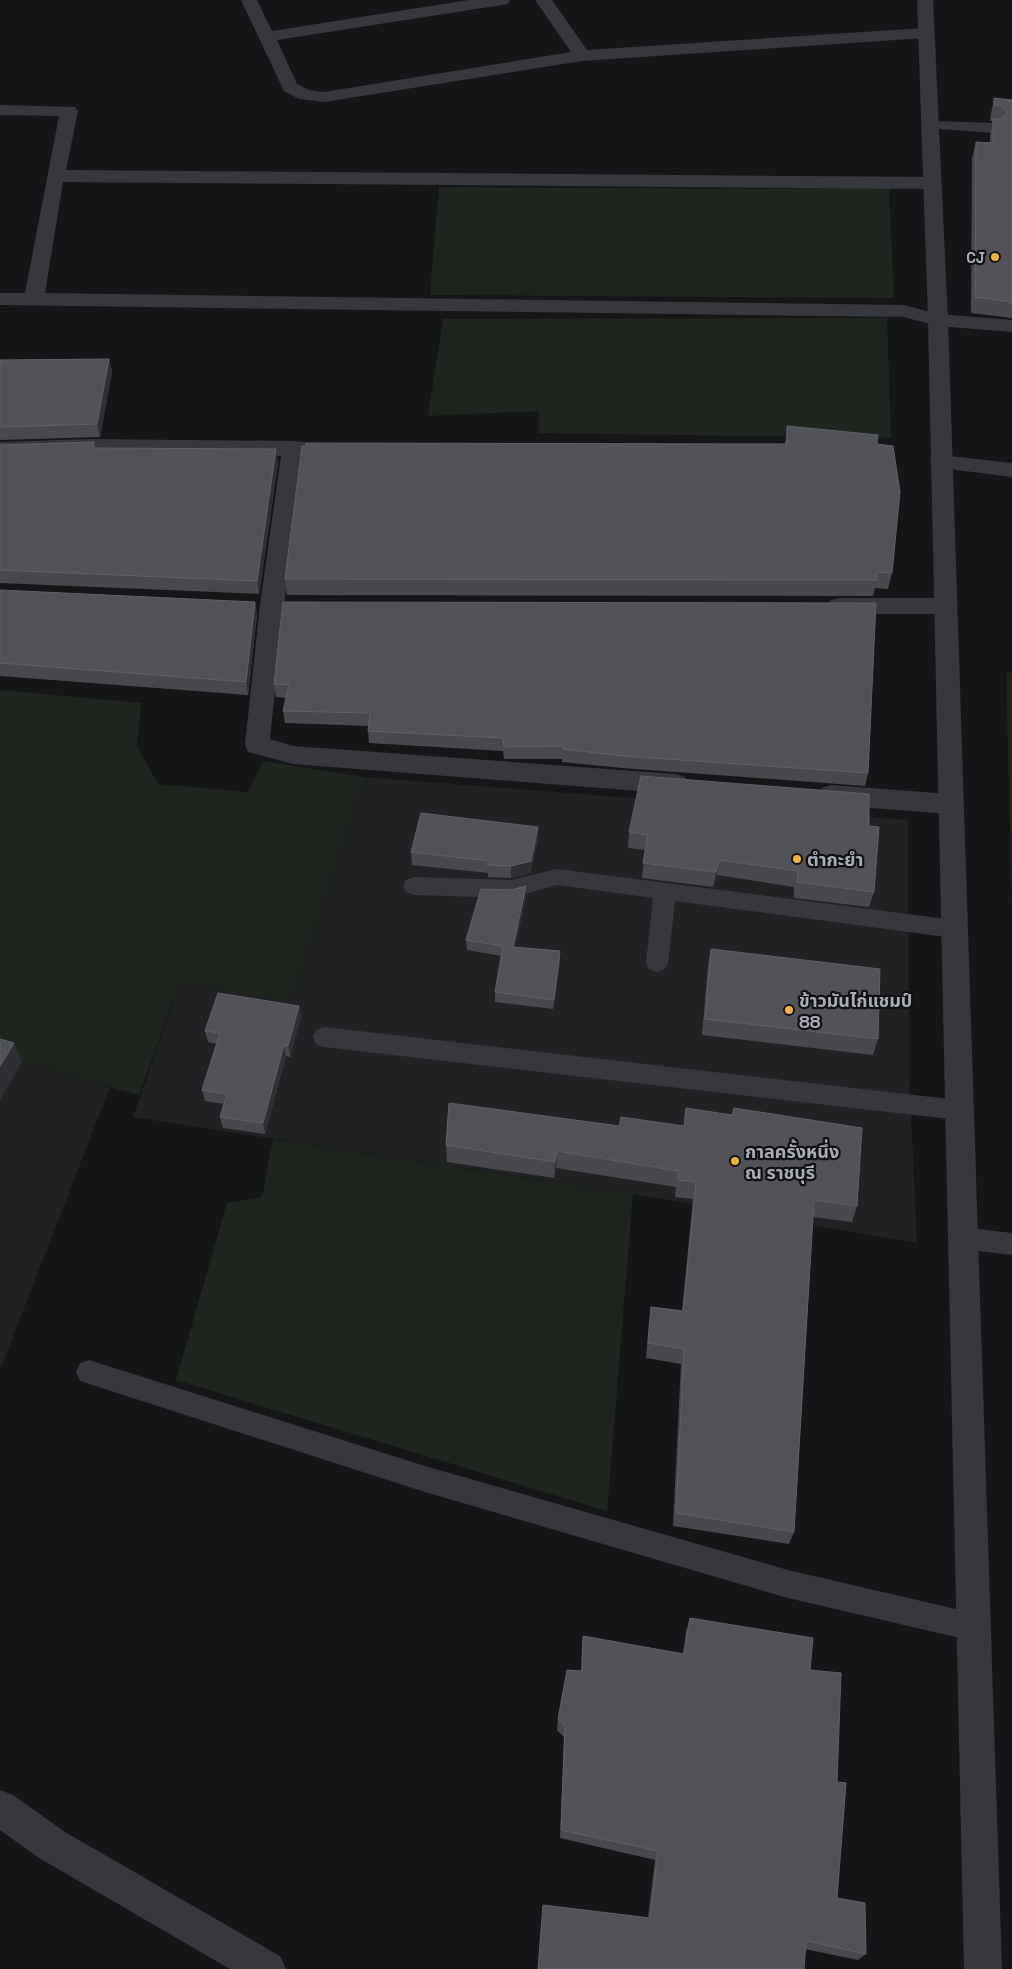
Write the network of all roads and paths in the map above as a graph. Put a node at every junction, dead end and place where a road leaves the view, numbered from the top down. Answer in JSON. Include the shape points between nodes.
{"nodes":[{"id":1,"x":249,"y":0,"type":"edge"},
{"id":2,"x":502,"y":0,"type":"edge"},
{"id":3,"x":543,"y":0,"type":"edge"},
{"id":4,"x":925,"y":0,"type":"edge"},
{"id":5,"x":925,"y":33,"type":"junction"},
{"id":6,"x":265,"y":37,"type":"junction"},
{"id":7,"x":582,"y":56,"type":"junction"},
{"id":8,"x":0,"y":110,"type":"edge"},
{"id":9,"x":929,"y":132,"type":"junction"},
{"id":10,"x":992,"y":134,"type":"edge"},
{"id":11,"x":55,"y":176,"type":"junction"},
{"id":12,"x":931,"y":183,"type":"junction"},
{"id":13,"x":0,"y":299,"type":"edge"},
{"id":14,"x":34,"y":299,"type":"junction"},
{"id":15,"x":938,"y":320,"type":"junction"},
{"id":16,"x":1012,"y":326,"type":"edge"},
{"id":17,"x":293,"y":448,"type":"junction"},
{"id":18,"x":329,"y":448,"type":"edge"},
{"id":19,"x":0,"y":449,"type":"edge"},
{"id":20,"x":941,"y":462,"type":"junction"},
{"id":21,"x":1012,"y":470,"type":"edge"},
{"id":22,"x":816,"y":606,"type":"edge"},
{"id":23,"x":944,"y":606,"type":"junction"},
{"id":24,"x":701,"y":786,"type":"edge"},
{"id":25,"x":811,"y":794,"type":"edge"},
{"id":26,"x":950,"y":804,"type":"junction"},
{"id":27,"x":414,"y":886,"type":"dead end"},
{"id":28,"x":666,"y":892,"type":"junction"},
{"id":29,"x":954,"y":929,"type":"junction"},
{"id":30,"x":657,"y":963,"type":"dead end"},
{"id":31,"x":324,"y":1037,"type":"dead end"},
{"id":32,"x":958,"y":1110,"type":"junction"},
{"id":33,"x":962,"y":1238,"type":"junction"},
{"id":34,"x":1012,"y":1244,"type":"edge"},
{"id":35,"x":89,"y":1372,"type":"dead end"},
{"id":36,"x":974,"y":1628,"type":"junction"},
{"id":37,"x":0,"y":1808,"type":"edge"},
{"id":38,"x":267,"y":1969,"type":"edge"},
{"id":39,"x":983,"y":1969,"type":"edge"}],
"edges":[{"from":1,"to":6,"type":"street"},
{"from":2,"to":6,"type":"street"},
{"from":3,"to":7,"type":"street"},
{"from":4,"to":5,"type":"street"},
{"from":5,"to":7,"type":"street"},
{"from":5,"to":9,"type":"street"},
{"from":6,"to":7,"type":"street","via":[[290,87],[305,95],[324,97]]},
{"from":8,"to":11,"type":"street","via":[[69,111]]},
{"from":9,"to":10,"type":"lane"},
{"from":9,"to":12,"type":"street"},
{"from":11,"to":12,"type":"street"},
{"from":11,"to":14,"type":"street"},
{"from":12,"to":15,"type":"street"},
{"from":13,"to":14,"type":"street"},
{"from":14,"to":15,"type":"street","via":[[902,311]]},
{"from":15,"to":16,"type":"street"},
{"from":15,"to":20,"type":"street"},
{"from":17,"to":18,"type":"street"},
{"from":17,"to":19,"type":"street","via":[[89,446]]},
{"from":17,"to":24,"type":"street","via":[[257,745],[293,754]]},
{"from":20,"to":21,"type":"street"},
{"from":20,"to":23,"type":"street"},
{"from":22,"to":23,"type":"street"},
{"from":23,"to":26,"type":"street"},
{"from":25,"to":26,"type":"street"},
{"from":26,"to":29,"type":"street"},
{"from":27,"to":28,"type":"lane","via":[[511,888],[557,878]]},
{"from":28,"to":29,"type":"lane"},
{"from":28,"to":30,"type":"lane"},
{"from":29,"to":32,"type":"street"},
{"from":31,"to":32,"type":"lane"},
{"from":32,"to":33,"type":"street"},
{"from":33,"to":34,"type":"lane"},
{"from":33,"to":36,"type":"street"},
{"from":35,"to":36,"type":"lane","via":[[425,1479],[769,1578]]},
{"from":36,"to":39,"type":"street"},
{"from":37,"to":38,"type":"street","via":[[52,1845]]}]}
